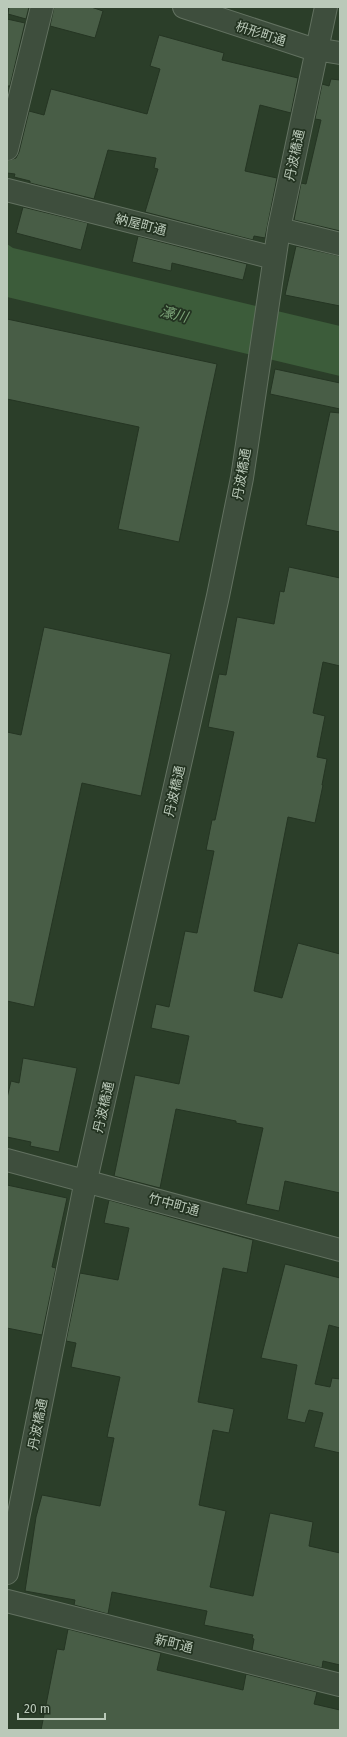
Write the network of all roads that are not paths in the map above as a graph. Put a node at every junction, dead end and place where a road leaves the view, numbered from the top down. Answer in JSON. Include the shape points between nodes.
{"nodes":[{"id":1,"x":42,"y":7,"type":"edge"},
{"id":2,"x":184,"y":7,"type":"edge"},
{"id":3,"x":326,"y":7,"type":"edge"},
{"id":4,"x":316,"y":49,"type":"junction"},
{"id":5,"x":340,"y":53,"type":"edge"},
{"id":6,"x":7,"y":149,"type":"edge"},
{"id":7,"x":7,"y":190,"type":"edge"},
{"id":8,"x":279,"y":229,"type":"junction"},
{"id":9,"x":340,"y":244,"type":"edge"},
{"id":10,"x":274,"y":258,"type":"junction"},
{"id":11,"x":7,"y":1160,"type":"edge"},
{"id":12,"x":86,"y":1180,"type":"junction"},
{"id":13,"x":340,"y":1250,"type":"edge"},
{"id":14,"x":7,"y":1573,"type":"edge"},
{"id":15,"x":7,"y":1601,"type":"edge"},
{"id":16,"x":340,"y":1685,"type":"edge"}],
"edges":[{"from":1,"to":6,"type":"street"},
{"from":2,"to":4,"type":"street","name":"枡形町通"},
{"from":3,"to":4,"type":"street","name":"丹波橋通"},
{"from":4,"to":5,"type":"street","name":"枡形町通"},
{"from":4,"to":8,"type":"street","name":"丹波橋通"},
{"from":7,"to":10,"type":"street","name":"納屋町通"},
{"from":8,"to":9,"type":"street"},
{"from":8,"to":10,"type":"street","name":"丹波橋通"},
{"from":10,"to":12,"type":"street","name":"丹波橋通","via":[[242,478],[218,596]]},
{"from":11,"to":12,"type":"street","name":"竹中町通"},
{"from":12,"to":13,"type":"street","name":"竹中町通"},
{"from":12,"to":14,"type":"street","name":"丹波橋通"},
{"from":15,"to":16,"type":"street","name":"新町通"}]}
